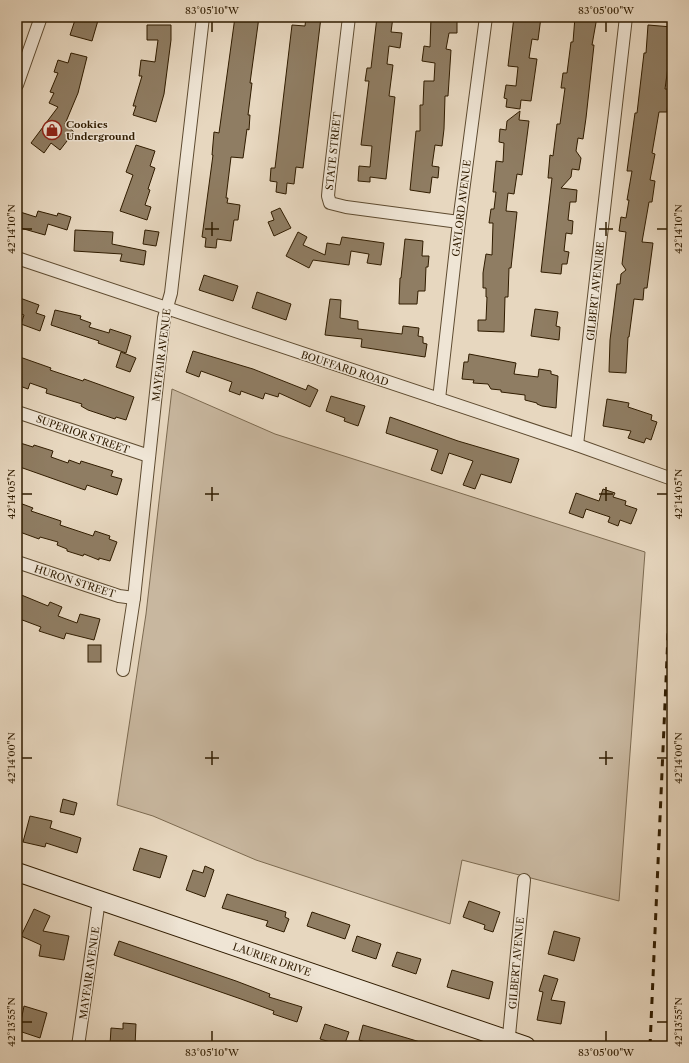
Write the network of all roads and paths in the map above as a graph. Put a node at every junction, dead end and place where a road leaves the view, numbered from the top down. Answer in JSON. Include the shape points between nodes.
{"nodes":[{"id":1,"x":41,"y":17,"type":"edge"},
{"id":2,"x":203,"y":17,"type":"edge"},
{"id":3,"x":349,"y":17,"type":"edge"},
{"id":4,"x":486,"y":17,"type":"edge"},
{"id":5,"x":626,"y":17,"type":"edge"},
{"id":6,"x":17,"y":85,"type":"edge"},
{"id":7,"x":459,"y":222,"type":"junction"},
{"id":8,"x":17,"y":258,"type":"edge"},
{"id":9,"x":167,"y":309,"type":"junction"},
{"id":10,"x":439,"y":399,"type":"junction"},
{"id":11,"x":17,"y":412,"type":"edge"},
{"id":12,"x":577,"y":445,"type":"junction"},
{"id":13,"x":149,"y":456,"type":"junction"},
{"id":14,"x":672,"y":479,"type":"edge"},
{"id":15,"x":17,"y":562,"type":"edge"},
{"id":16,"x":134,"y":598,"type":"junction"},
{"id":17,"x":123,"y":670,"type":"dead end"},
{"id":18,"x":17,"y":872,"type":"edge"},
{"id":19,"x":524,"y":880,"type":"dead end"},
{"id":20,"x":99,"y":900,"type":"junction"},
{"id":21,"x":508,"y":1043,"type":"edge"},
{"id":22,"x":78,"y":1046,"type":"edge"},
{"id":23,"x":526,"y":1046,"type":"edge"}],
"edges":[{"from":1,"to":6,"type":"street"},
{"from":2,"to":9,"type":"street","name":"MAYFAIR AVENUE","via":[[172,285]]},
{"from":3,"to":7,"type":"street","name":"STATE STREET","via":[[329,185],[330,203]]},
{"from":4,"to":7,"type":"street","name":"GAYLORD AVENUE"},
{"from":5,"to":12,"type":"street","name":"GILBERT AVENURE"},
{"from":7,"to":10,"type":"street","name":"GAYLORD AVENUE"},
{"from":8,"to":9,"type":"street","name":"BOUFFARD ROAD"},
{"from":9,"to":10,"type":"street","name":"BOUFFARD ROAD"},
{"from":9,"to":13,"type":"street","name":"MAYFAIR AVENUE"},
{"from":10,"to":12,"type":"street","name":"BOUFFARD ROAD"},
{"from":11,"to":13,"type":"street","name":"SUPERIOR STREET"},
{"from":12,"to":14,"type":"street","name":"BOUFFARD ROAD"},
{"from":13,"to":16,"type":"street","name":"MAYFAIR AVENUE"},
{"from":15,"to":16,"type":"street","name":"HURON STREET","via":[[119,596]]},
{"from":16,"to":17,"type":"street","name":"MAYFAIR AVENUE"},
{"from":18,"to":20,"type":"street","name":"LAURIER DRIVE"},
{"from":19,"to":21,"type":"street","name":"GILBERT AVENUE"},
{"from":20,"to":21,"type":"street","name":"LAURIER DRIVE"},
{"from":20,"to":22,"type":"street","name":"MAYFAIR AVENUE"},
{"from":21,"to":23,"type":"street","name":"LAURIER DRIVE"}]}
